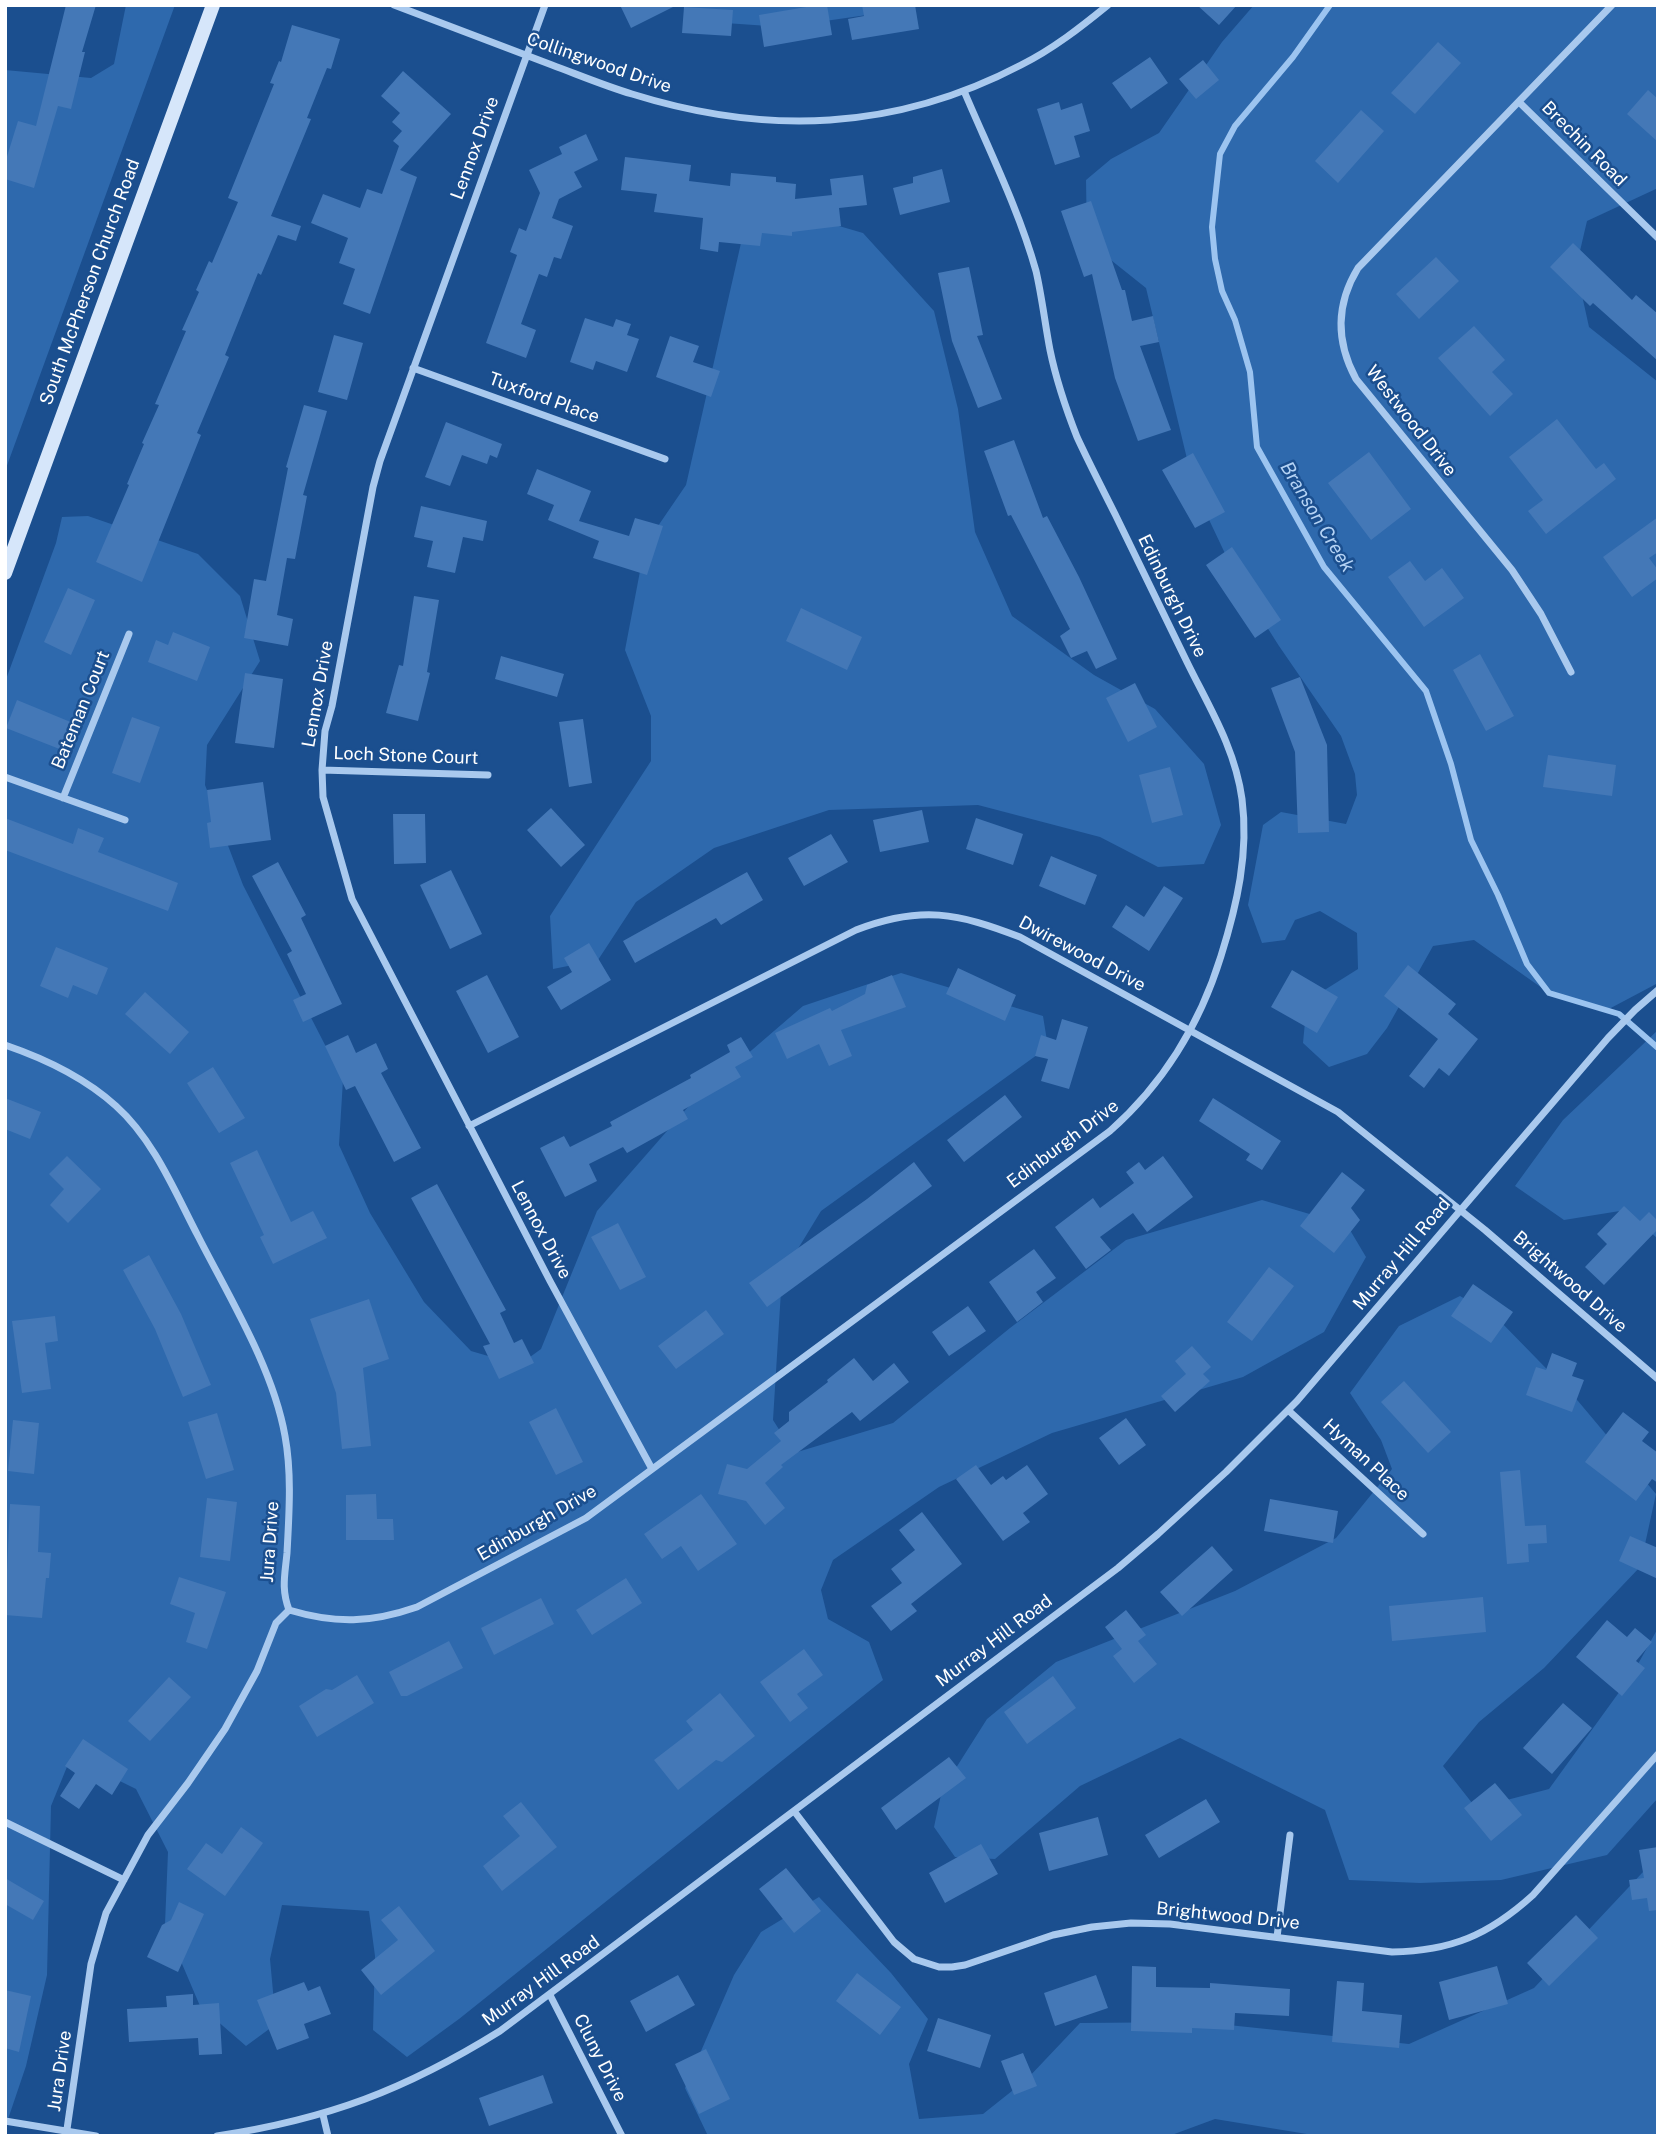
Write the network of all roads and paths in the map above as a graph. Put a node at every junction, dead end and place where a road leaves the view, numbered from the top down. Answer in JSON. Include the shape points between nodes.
{"nodes":[{"id":1,"x":213,"y":5,"type":"edge"},
{"id":2,"x":394,"y":5,"type":"edge"},
{"id":3,"x":545,"y":5,"type":"edge"},
{"id":4,"x":1108,"y":5,"type":"edge"},
{"id":5,"x":1612,"y":5,"type":"edge"},
{"id":6,"x":526,"y":55,"type":"junction"},
{"id":7,"x":964,"y":91,"type":"junction"},
{"id":8,"x":1519,"y":102,"type":"junction"},
{"id":9,"x":1658,"y":239,"type":"edge"},
{"id":10,"x":413,"y":368,"type":"junction"},
{"id":11,"x":665,"y":458,"type":"dead end"},
{"id":12,"x":5,"y":573,"type":"edge"},
{"id":13,"x":129,"y":634,"type":"dead end"},
{"id":14,"x":1572,"y":672,"type":"dead end"},
{"id":15,"x":322,"y":770,"type":"junction"},
{"id":16,"x":488,"y":775,"type":"dead end"},
{"id":17,"x":5,"y":777,"type":"edge"},
{"id":18,"x":64,"y":798,"type":"junction"},
{"id":19,"x":125,"y":820,"type":"dead end"},
{"id":20,"x":1658,"y":990,"type":"edge"},
{"id":21,"x":1190,"y":1030,"type":"junction"},
{"id":22,"x":5,"y":1045,"type":"edge"},
{"id":23,"x":469,"y":1126,"type":"junction"},
{"id":24,"x":1460,"y":1210,"type":"junction"},
{"id":25,"x":1658,"y":1379,"type":"edge"},
{"id":26,"x":1288,"y":1410,"type":"junction"},
{"id":27,"x":652,"y":1469,"type":"junction"},
{"id":28,"x":1423,"y":1534,"type":"dead end"},
{"id":29,"x":289,"y":1610,"type":"junction"},
{"id":30,"x":1658,"y":1754,"type":"edge"},
{"id":31,"x":793,"y":1811,"type":"junction"},
{"id":32,"x":5,"y":1822,"type":"edge"},
{"id":33,"x":1290,"y":1835,"type":"dead end"},
{"id":34,"x":124,"y":1880,"type":"junction"},
{"id":35,"x":1277,"y":1937,"type":"junction"},
{"id":36,"x":550,"y":1995,"type":"junction"},
{"id":37,"x":323,"y":2115,"type":"junction"},
{"id":38,"x":5,"y":2121,"type":"edge"},
{"id":39,"x":66,"y":2134,"type":"edge"},
{"id":40,"x":96,"y":2136,"type":"edge"},
{"id":41,"x":217,"y":2136,"type":"edge"},
{"id":42,"x":327,"y":2136,"type":"edge"},
{"id":43,"x":622,"y":2136,"type":"edge"}],
"edges":[{"from":1,"to":12,"type":"main road","name":"South McPherson Church Road"},
{"from":2,"to":6,"type":"street","name":"Collingwood Drive"},
{"from":3,"to":6,"type":"street","name":"Lennox Drive"},
{"from":4,"to":7,"type":"street","name":"Collingwood Drive","via":[[1023,64]]},
{"from":5,"to":8,"type":"street","name":"Westwood Drive"},
{"from":6,"to":7,"type":"street","name":"Collingwood Drive","via":[[629,94],[757,120],[797,123],[875,116]]},
{"from":6,"to":10,"type":"street","name":"Lennox Drive"},
{"from":7,"to":21,"type":"street","name":"Edinburgh Drive","via":[[1023,233],[1059,387],[1077,436],[1233,760],[1244,824],[1239,889],[1214,978]]},
{"from":8,"to":9,"type":"street","name":"Brechin Road"},
{"from":8,"to":14,"type":"street","name":"Westwood Drive","via":[[1358,268],[1342,304],[1341,330],[1356,379],[1512,570]]},
{"from":10,"to":11,"type":"street","name":"Tuxford Place"},
{"from":10,"to":15,"type":"street","name":"Lennox Drive","via":[[373,487],[325,731]]},
{"from":13,"to":18,"type":"street","name":"Bateman Court"},
{"from":15,"to":16,"type":"street","name":"Loch Stone Court"},
{"from":15,"to":23,"type":"street","name":"Lennox Drive","via":[[323,797],[352,899]]},
{"from":17,"to":18,"type":"street"},
{"from":18,"to":19,"type":"street"},
{"from":20,"to":24,"type":"street","name":"Murray Hill Road","via":[[1608,1038]]},
{"from":21,"to":23,"type":"street","name":"Dwirewood Drive","via":[[1020,937],[946,914],[906,915],[856,930]]},
{"from":21,"to":24,"type":"street","name":"Dwirewood Drive","via":[[1338,1112]]},
{"from":21,"to":27,"type":"street","name":"Edinburgh Drive","via":[[1156,1085],[1110,1131]]},
{"from":22,"to":29,"type":"street","name":"Jura Drive","via":[[41,1057],[86,1083],[135,1126],[157,1158],[251,1339],[279,1410],[289,1462],[282,1593]]},
{"from":23,"to":27,"type":"street","name":"Lennox Drive"},
{"from":24,"to":25,"type":"street","name":"Brightwood Drive"},
{"from":24,"to":26,"type":"street","name":"Murray Hill Road"},
{"from":26,"to":28,"type":"street","name":"Hyman Place"},
{"from":26,"to":31,"type":"street","name":"Murray Hill Road","via":[[1118,1567]]},
{"from":27,"to":29,"type":"street","name":"Edinburgh Drive","via":[[586,1518],[417,1606],[354,1621]]},
{"from":29,"to":34,"type":"street","name":"Jura Drive","via":[[276,1623],[257,1671],[225,1729],[148,1835]]},
{"from":30,"to":35,"type":"street","name":"Brightwood Drive","via":[[1533,1895],[1480,1934],[1418,1952]]},
{"from":31,"to":35,"type":"street","name":"Brightwood Drive","via":[[894,1942],[926,1964],[965,1965],[1054,1935],[1131,1923]]},
{"from":31,"to":36,"type":"street","name":"Murray Hill Road"},
{"from":32,"to":34,"type":"street"},
{"from":33,"to":35,"type":"street"},
{"from":34,"to":39,"type":"street","name":"Jura Drive","via":[[106,1913],[91,1964]]},
{"from":36,"to":37,"type":"street","name":"Murray Hill Road","via":[[456,2059],[409,2083]]},
{"from":36,"to":43,"type":"street","name":"Cluny Drive"},
{"from":37,"to":41,"type":"street","name":"Murray Hill Road"},
{"from":37,"to":42,"type":"street"},
{"from":38,"to":39,"type":"street"},
{"from":39,"to":40,"type":"street"}]}
